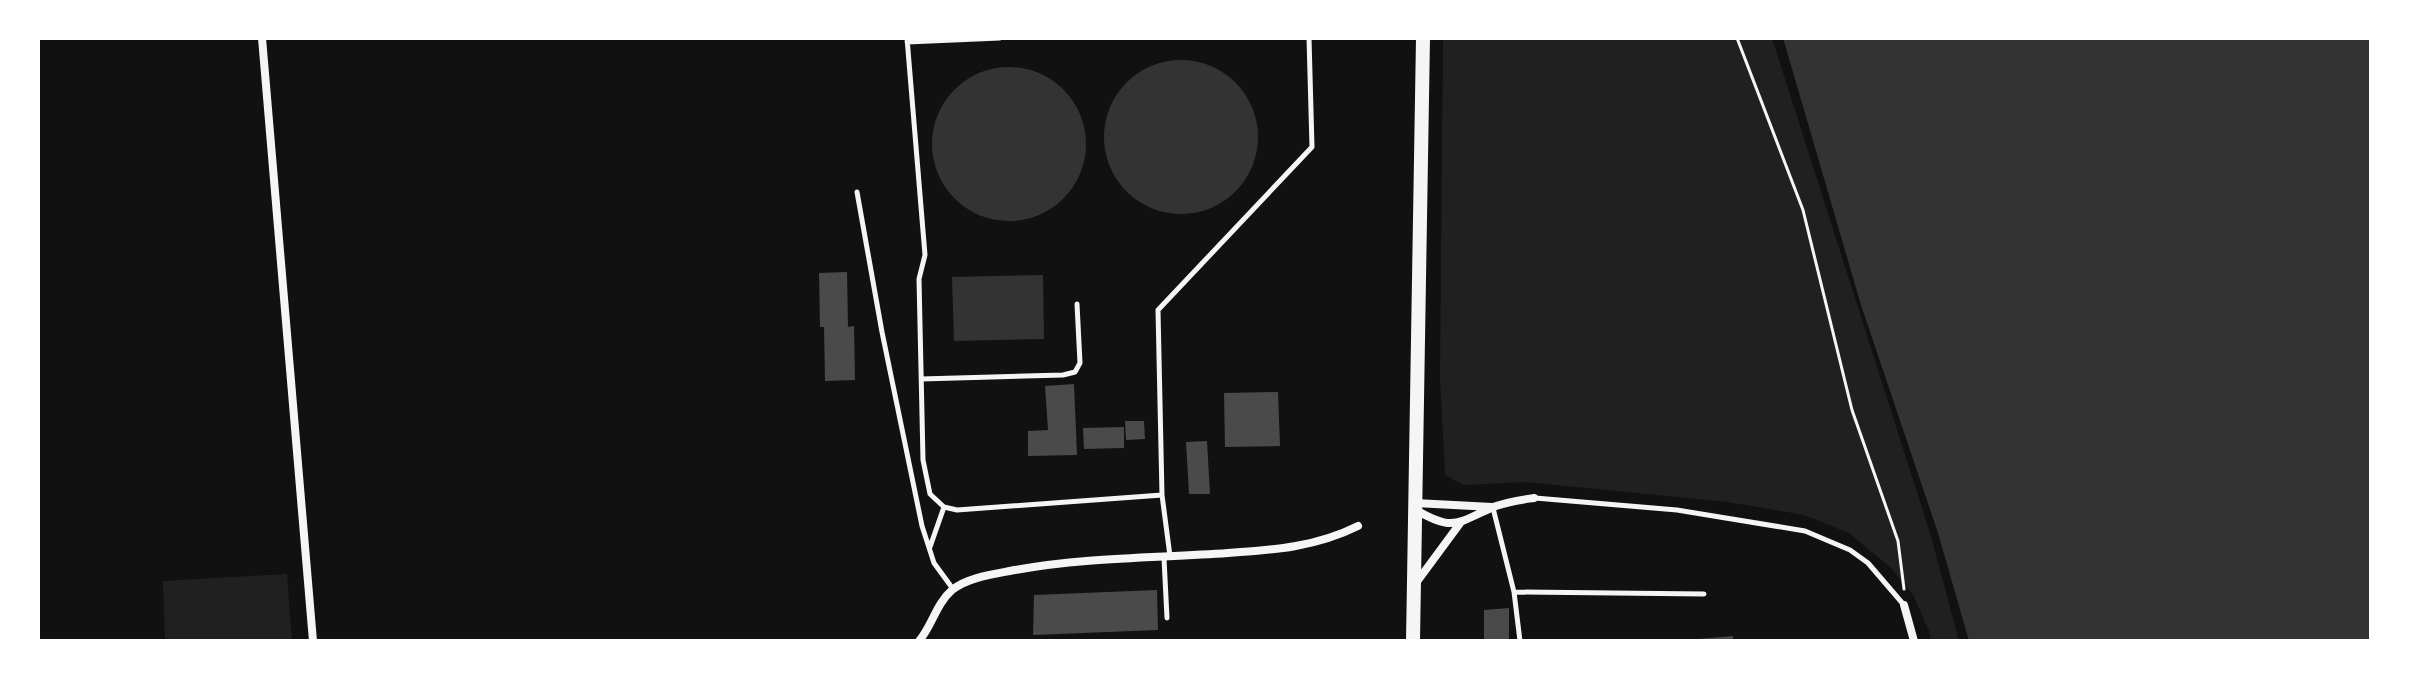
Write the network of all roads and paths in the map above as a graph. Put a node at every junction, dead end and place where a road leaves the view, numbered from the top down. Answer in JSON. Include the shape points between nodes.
{"nodes":[{"id":1,"x":262,"y":38,"type":"edge"},
{"id":2,"x":1000,"y":38,"type":"edge"},
{"id":3,"x":1309,"y":38,"type":"edge"},
{"id":4,"x":1423,"y":38,"type":"edge"},
{"id":5,"x":1737,"y":38,"type":"edge"},
{"id":6,"x":907,"y":40,"type":"edge"},
{"id":7,"x":857,"y":192,"type":"dead end"},
{"id":8,"x":1077,"y":304,"type":"dead end"},
{"id":9,"x":921,"y":379,"type":"junction"},
{"id":10,"x":1162,"y":495,"type":"junction"},
{"id":11,"x":1534,"y":498,"type":"joint"},
{"id":12,"x":1415,"y":506,"type":"junction"},
{"id":13,"x":944,"y":507,"type":"junction"},
{"id":14,"x":1493,"y":507,"type":"junction"},
{"id":15,"x":1461,"y":522,"type":"junction"},
{"id":16,"x":1358,"y":526,"type":"dead end"},
{"id":17,"x":929,"y":549,"type":"junction"},
{"id":18,"x":1167,"y":558,"type":"junction"},
{"id":19,"x":1413,"y":587,"type":"junction"},
{"id":20,"x":953,"y":589,"type":"junction"},
{"id":21,"x":1514,"y":592,"type":"junction"},
{"id":22,"x":1704,"y":594,"type":"dead end"},
{"id":23,"x":1904,"y":605,"type":"junction"},
{"id":24,"x":1167,"y":618,"type":"dead end"},
{"id":25,"x":313,"y":641,"type":"edge"},
{"id":26,"x":921,"y":641,"type":"edge"},
{"id":27,"x":1413,"y":641,"type":"edge"},
{"id":28,"x":1520,"y":641,"type":"edge"},
{"id":29,"x":1914,"y":641,"type":"edge"}],
"edges":[{"from":1,"to":25,"type":"street"},
{"from":2,"to":6,"type":"lane"},
{"from":3,"to":10,"type":"lane","via":[[1312,147],[1158,310]]},
{"from":4,"to":12,"type":"main road"},
{"from":5,"to":23,"type":"path","via":[[1803,210],[1852,410],[1898,541]]},
{"from":6,"to":9,"type":"lane","via":[[925,255],[919,279]]},
{"from":7,"to":17,"type":"lane"},
{"from":8,"to":9,"type":"lane","via":[[1080,363],[1075,372]]},
{"from":9,"to":13,"type":"lane","via":[[926,481],[930,494]]},
{"from":10,"to":13,"type":"lane","via":[[999,508]]},
{"from":10,"to":18,"type":"lane"},
{"from":11,"to":14,"type":"street"},
{"from":11,"to":23,"type":"lane","via":[[1677,510],[1805,531],[1868,563]]},
{"from":12,"to":14,"type":"street"},
{"from":12,"to":15,"type":"street","via":[[1441,523]]},
{"from":12,"to":19,"type":"main road"},
{"from":13,"to":17,"type":"lane"},
{"from":14,"to":15,"type":"street"},
{"from":14,"to":21,"type":"lane"},
{"from":15,"to":19,"type":"street"},
{"from":16,"to":18,"type":"street","via":[[1297,548]]},
{"from":17,"to":20,"type":"lane"},
{"from":18,"to":20,"type":"street","via":[[1058,562],[985,576]]},
{"from":18,"to":24,"type":"lane"},
{"from":19,"to":27,"type":"main road"},
{"from":20,"to":26,"type":"street"},
{"from":21,"to":22,"type":"lane"},
{"from":21,"to":28,"type":"lane"},
{"from":23,"to":29,"type":"street"}]}
